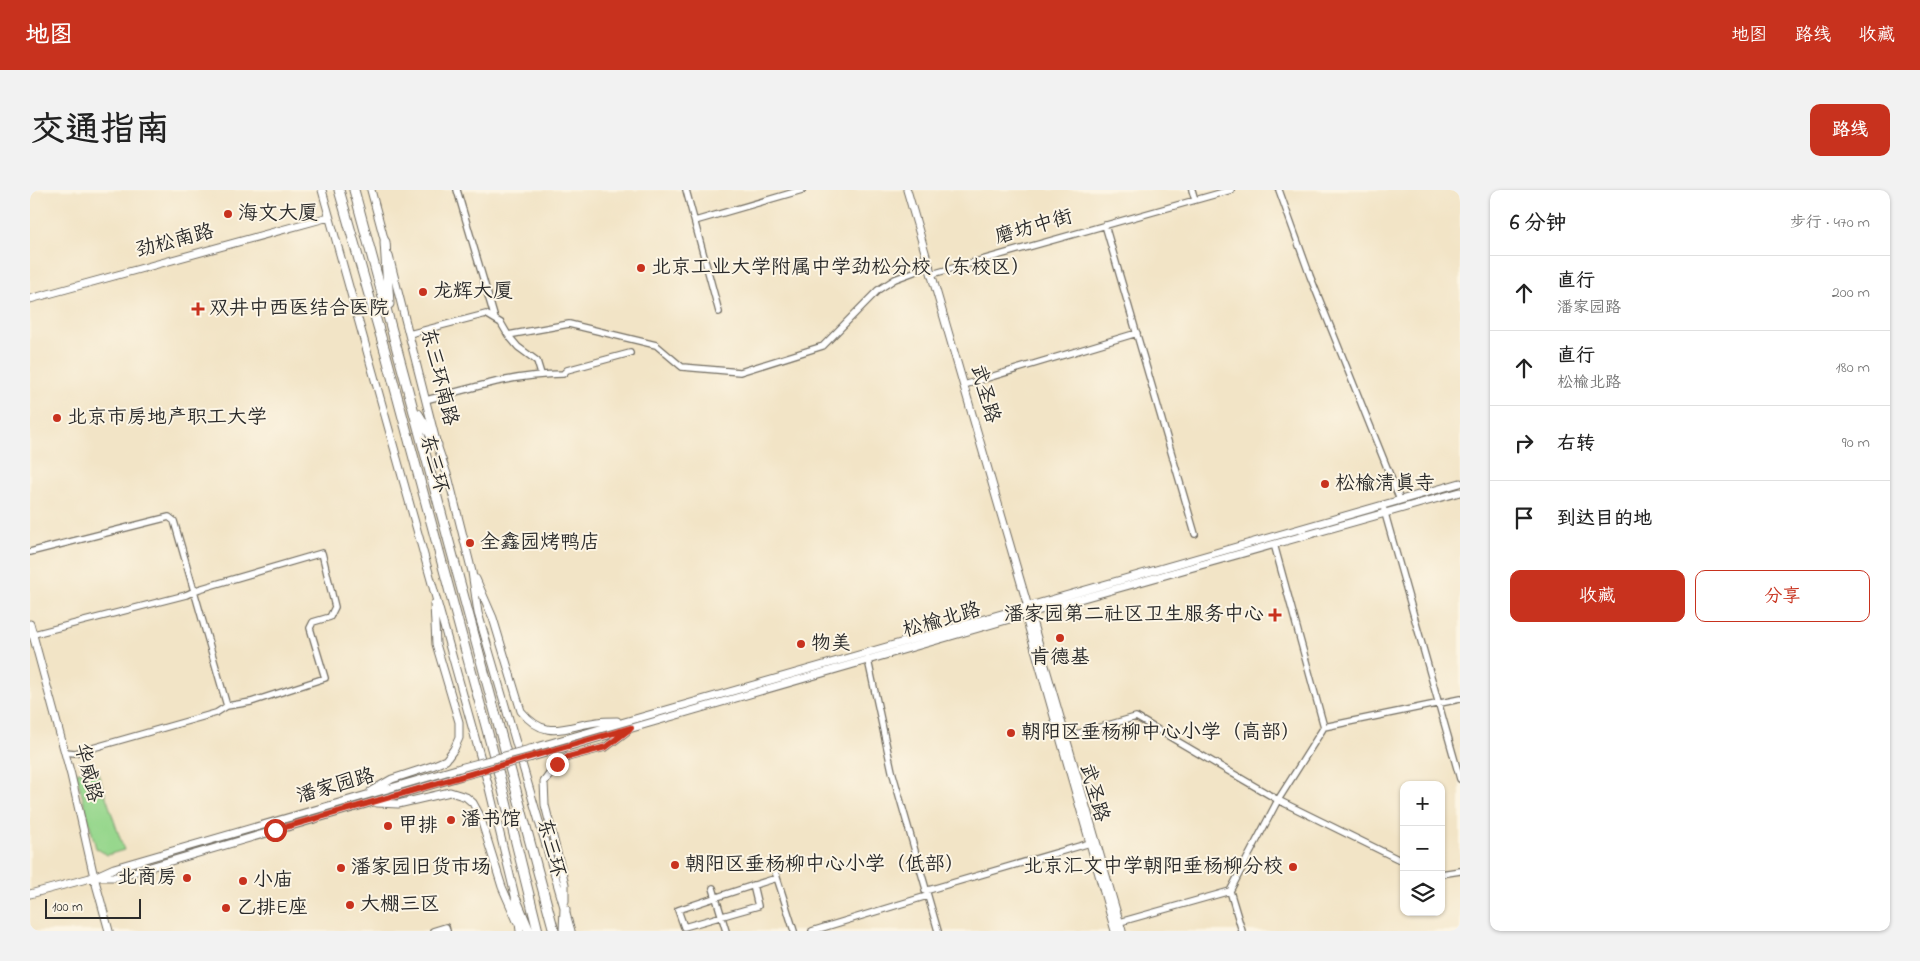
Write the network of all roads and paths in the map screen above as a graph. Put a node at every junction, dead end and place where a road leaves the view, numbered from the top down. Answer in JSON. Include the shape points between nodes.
{"nodes":[{"id":1,"x":322,"y":190,"type":"edge"},
{"id":2,"x":333,"y":190,"type":"edge"},
{"id":3,"x":339,"y":190,"type":"edge"},
{"id":4,"x":354,"y":190,"type":"edge"},
{"id":5,"x":370,"y":190,"type":"edge"},
{"id":6,"x":458,"y":190,"type":"edge"},
{"id":7,"x":686,"y":190,"type":"edge"},
{"id":8,"x":802,"y":190,"type":"edge"},
{"id":9,"x":908,"y":190,"type":"edge"},
{"id":10,"x":1192,"y":190,"type":"edge"},
{"id":11,"x":1231,"y":190,"type":"edge"},
{"id":12,"x":1279,"y":190,"type":"edge"},
{"id":13,"x":1195,"y":200,"type":"junction"},
{"id":14,"x":329,"y":217,"type":"junction"},
{"id":15,"x":695,"y":221,"type":"junction"},
{"id":16,"x":1105,"y":225,"type":"junction"},
{"id":17,"x":349,"y":226,"type":"junction"},
{"id":18,"x":385,"y":242,"type":"junction"},
{"id":19,"x":931,"y":270,"type":"junction"},
{"id":20,"x":30,"y":299,"type":"edge"},
{"id":21,"x":719,"y":312,"type":"dead end"},
{"id":22,"x":494,"y":319,"type":"junction"},
{"id":23,"x":390,"y":325,"type":"junction"},
{"id":24,"x":1137,"y":333,"type":"junction"},
{"id":25,"x":409,"y":334,"type":"junction"},
{"id":26,"x":508,"y":335,"type":"junction"},
{"id":27,"x":630,"y":353,"type":"dead end"},
{"id":28,"x":541,"y":374,"type":"junction"},
{"id":29,"x":964,"y":385,"type":"junction"},
{"id":30,"x":426,"y":400,"type":"junction"},
{"id":31,"x":412,"y":403,"type":"junction"},
{"id":32,"x":437,"y":446,"type":"junction"},
{"id":33,"x":1460,"y":483,"type":"edge"},
{"id":34,"x":1460,"y":492,"type":"edge"},
{"id":35,"x":1400,"y":500,"type":"junction"},
{"id":36,"x":1382,"y":505,"type":"junction"},
{"id":37,"x":1385,"y":513,"type":"junction"},
{"id":38,"x":1195,"y":534,"type":"dead end"},
{"id":39,"x":1274,"y":544,"type":"junction"},
{"id":40,"x":30,"y":552,"type":"edge"},
{"id":41,"x":472,"y":572,"type":"junction"},
{"id":42,"x":193,"y":592,"type":"junction"},
{"id":43,"x":433,"y":592,"type":"junction"},
{"id":44,"x":1028,"y":611,"type":"junction"},
{"id":45,"x":30,"y":624,"type":"edge"},
{"id":46,"x":31,"y":635,"type":"edge"},
{"id":47,"x":868,"y":660,"type":"junction"},
{"id":48,"x":1460,"y":699,"type":"edge"},
{"id":49,"x":1438,"y":703,"type":"junction"},
{"id":50,"x":227,"y":706,"type":"junction"},
{"id":51,"x":628,"y":720,"type":"junction"},
{"id":52,"x":1324,"y":727,"type":"junction"},
{"id":53,"x":631,"y":728,"type":"junction"},
{"id":54,"x":1066,"y":738,"type":"junction"},
{"id":55,"x":530,"y":749,"type":"joint"},
{"id":56,"x":65,"y":752,"type":"junction"},
{"id":57,"x":462,"y":776,"type":"joint"},
{"id":58,"x":1460,"y":779,"type":"edge"},
{"id":59,"x":360,"y":797,"type":"junction"},
{"id":60,"x":1278,"y":800,"type":"junction"},
{"id":61,"x":369,"y":803,"type":"junction"},
{"id":62,"x":1090,"y":844,"type":"junction"},
{"id":63,"x":1400,"y":860,"type":"edge"},
{"id":64,"x":772,"y":862,"type":"dead end"},
{"id":65,"x":1460,"y":870,"type":"edge"},
{"id":66,"x":1445,"y":873,"type":"edge"},
{"id":67,"x":94,"y":877,"type":"junction"},
{"id":68,"x":777,"y":878,"type":"junction"},
{"id":69,"x":753,"y":885,"type":"junction"},
{"id":70,"x":713,"y":888,"type":"dead end"},
{"id":71,"x":1230,"y":892,"type":"junction"},
{"id":72,"x":30,"y":894,"type":"edge"},
{"id":73,"x":926,"y":894,"type":"junction"},
{"id":74,"x":716,"y":897,"type":"junction"},
{"id":75,"x":516,"y":900,"type":"junction"},
{"id":76,"x":565,"y":909,"type":"junction"},
{"id":77,"x":721,"y":916,"type":"junction"},
{"id":78,"x":1120,"y":922,"type":"junction"},
{"id":79,"x":520,"y":928,"type":"edge"},
{"id":80,"x":109,"y":931,"type":"edge"},
{"id":81,"x":433,"y":931,"type":"edge"},
{"id":82,"x":447,"y":931,"type":"edge"},
{"id":83,"x":528,"y":931,"type":"edge"},
{"id":84,"x":538,"y":931,"type":"edge"},
{"id":85,"x":554,"y":931,"type":"edge"},
{"id":86,"x":564,"y":931,"type":"edge"},
{"id":87,"x":571,"y":931,"type":"edge"},
{"id":88,"x":726,"y":931,"type":"edge"},
{"id":89,"x":794,"y":931,"type":"edge"},
{"id":90,"x":812,"y":931,"type":"edge"},
{"id":91,"x":938,"y":931,"type":"edge"},
{"id":92,"x":1115,"y":931,"type":"edge"},
{"id":93,"x":1122,"y":931,"type":"edge"},
{"id":94,"x":1242,"y":931,"type":"edge"}],
"edges":[{"from":1,"to":14,"type":"street"},
{"from":2,"to":17,"type":"highway"},
{"from":3,"to":17,"type":"highway","name":"东三环"},
{"from":4,"to":23,"type":"highway","name":"东三环"},
{"from":5,"to":18,"type":"street","name":"东三环南路"},
{"from":6,"to":22,"type":"street"},
{"from":7,"to":15,"type":"street"},
{"from":8,"to":15,"type":"street"},
{"from":9,"to":19,"type":"street","name":"武圣路"},
{"from":10,"to":13,"type":"street"},
{"from":11,"to":13,"type":"street","name":"磨坊中街"},
{"from":12,"to":35,"type":"street"},
{"from":13,"to":16,"type":"street","name":"磨坊中街"},
{"from":14,"to":20,"type":"street","name":"劲松南路"},
{"from":14,"to":43,"type":"street"},
{"from":15,"to":21,"type":"street"},
{"from":16,"to":19,"type":"street","name":"磨坊中街"},
{"from":16,"to":24,"type":"street"},
{"from":17,"to":84,"type":"highway","name":"东三环","via":[[492,747]]},
{"from":18,"to":23,"type":"highway"},
{"from":18,"to":25,"type":"street","name":"东三环南路"},
{"from":19,"to":26,"type":"street","name":"磨坊中街","via":[[895,279],[878,290],[823,346],[740,372],[682,367],[656,345],[569,324]]},
{"from":19,"to":29,"type":"street","name":"武圣路"},
{"from":22,"to":25,"type":"street","via":[[486,314]]},
{"from":22,"to":26,"type":"street","via":[[502,323]]},
{"from":23,"to":31,"type":"highway","name":"东三环"},
{"from":24,"to":29,"type":"street"},
{"from":24,"to":38,"type":"street"},
{"from":25,"to":30,"type":"street","name":"东三环南路"},
{"from":26,"to":28,"type":"street","via":[[537,361]]},
{"from":27,"to":28,"type":"street","via":[[567,370],[563,374]]},
{"from":28,"to":30,"type":"street","via":[[515,377]]},
{"from":29,"to":44,"type":"street","name":"武圣路"},
{"from":30,"to":32,"type":"street","name":"东三环南路"},
{"from":31,"to":32,"type":"highway"},
{"from":31,"to":85,"type":"highway","name":"东三环"},
{"from":32,"to":41,"type":"street","name":"东三环南路"},
{"from":33,"to":35,"type":"street","name":"松榆北路"},
{"from":34,"to":37,"type":"street","name":"松榆北路"},
{"from":35,"to":36,"type":"street","name":"松榆北路"},
{"from":36,"to":37,"type":"street"},
{"from":36,"to":44,"type":"street","name":"松榆北路"},
{"from":37,"to":39,"type":"street","name":"松榆北路"},
{"from":37,"to":49,"type":"street"},
{"from":39,"to":44,"type":"street","name":"松榆北路"},
{"from":39,"to":52,"type":"street"},
{"from":40,"to":42,"type":"street","via":[[169,517],[177,526]]},
{"from":41,"to":51,"type":"street","via":[[493,618],[521,711],[529,721],[544,730],[562,730],[597,722]]},
{"from":41,"to":76,"type":"street","via":[[478,613]]},
{"from":42,"to":46,"type":"street"},
{"from":42,"to":50,"type":"street"},
{"from":42,"to":50,"type":"street","via":[[322,553],[335,607],[330,617],[313,622],[310,628],[325,678],[251,702]]},
{"from":43,"to":59,"type":"street","via":[[436,644],[459,722],[459,738],[446,760],[392,779]]},
{"from":43,"to":75,"type":"street","via":[[488,784]]},
{"from":44,"to":47,"type":"street","name":"松榆北路"},
{"from":44,"to":51,"type":"street","name":"松榆北路"},
{"from":44,"to":54,"type":"street","name":"武圣路"},
{"from":44,"to":62,"type":"street","name":"武圣路"},
{"from":45,"to":46,"type":"street","name":"华威路"},
{"from":46,"to":56,"type":"street","name":"华威路"},
{"from":47,"to":53,"type":"street","name":"松榆北路"},
{"from":47,"to":73,"type":"street","via":[[892,771]]},
{"from":48,"to":49,"type":"street"},
{"from":49,"to":52,"type":"street"},
{"from":49,"to":58,"type":"street"},
{"from":50,"to":56,"type":"street","via":[[216,713],[75,753]]},
{"from":51,"to":55,"type":"street","name":"松榆北路"},
{"from":52,"to":60,"type":"street"},
{"from":53,"to":57,"type":"street","name":"松榆北路","bridge":true},
{"from":53,"to":76,"type":"street","via":[[606,747],[568,757],[557,764],[544,782],[545,805],[565,884]]},
{"from":54,"to":60,"type":"street","via":[[1136,717]]},
{"from":54,"to":78,"type":"street","name":"武圣路"},
{"from":55,"to":59,"type":"street","name":"潘家园路","bridge":true},
{"from":56,"to":67,"type":"street","name":"华威路"},
{"from":57,"to":61,"type":"street","name":"潘家园路"},
{"from":59,"to":67,"type":"street","name":"潘家园路","via":[[114,868]]},
{"from":60,"to":63,"type":"street"},
{"from":60,"to":71,"type":"street"},
{"from":61,"to":67,"type":"street","name":"潘家园路","via":[[116,877]]},
{"from":61,"to":79,"type":"street","via":[[398,804],[450,792],[466,797],[480,816],[502,887]]},
{"from":62,"to":73,"type":"street"},
{"from":62,"to":92,"type":"street","name":"武圣路"},
{"from":64,"to":68,"type":"street"},
{"from":65,"to":66,"type":"street"},
{"from":67,"to":72,"type":"street","name":"潘家园路"},
{"from":67,"to":80,"type":"street","name":"华威路"},
{"from":68,"to":69,"type":"street"},
{"from":68,"to":89,"type":"street"},
{"from":69,"to":74,"type":"street"},
{"from":69,"to":77,"type":"street","via":[[758,906]]},
{"from":70,"to":74,"type":"street"},
{"from":71,"to":78,"type":"street"},
{"from":71,"to":94,"type":"street"},
{"from":73,"to":90,"type":"street"},
{"from":73,"to":91,"type":"street"},
{"from":74,"to":77,"type":"street"},
{"from":74,"to":77,"type":"street","via":[[678,910],[684,927]]},
{"from":75,"to":79,"type":"street"},
{"from":75,"to":83,"type":"highway"},
{"from":76,"to":86,"type":"highway"},
{"from":76,"to":87,"type":"street"},
{"from":77,"to":88,"type":"street"},
{"from":78,"to":93,"type":"street","name":"武圣路"},
{"from":81,"to":82,"type":"street","via":[[446,927]]}]}
